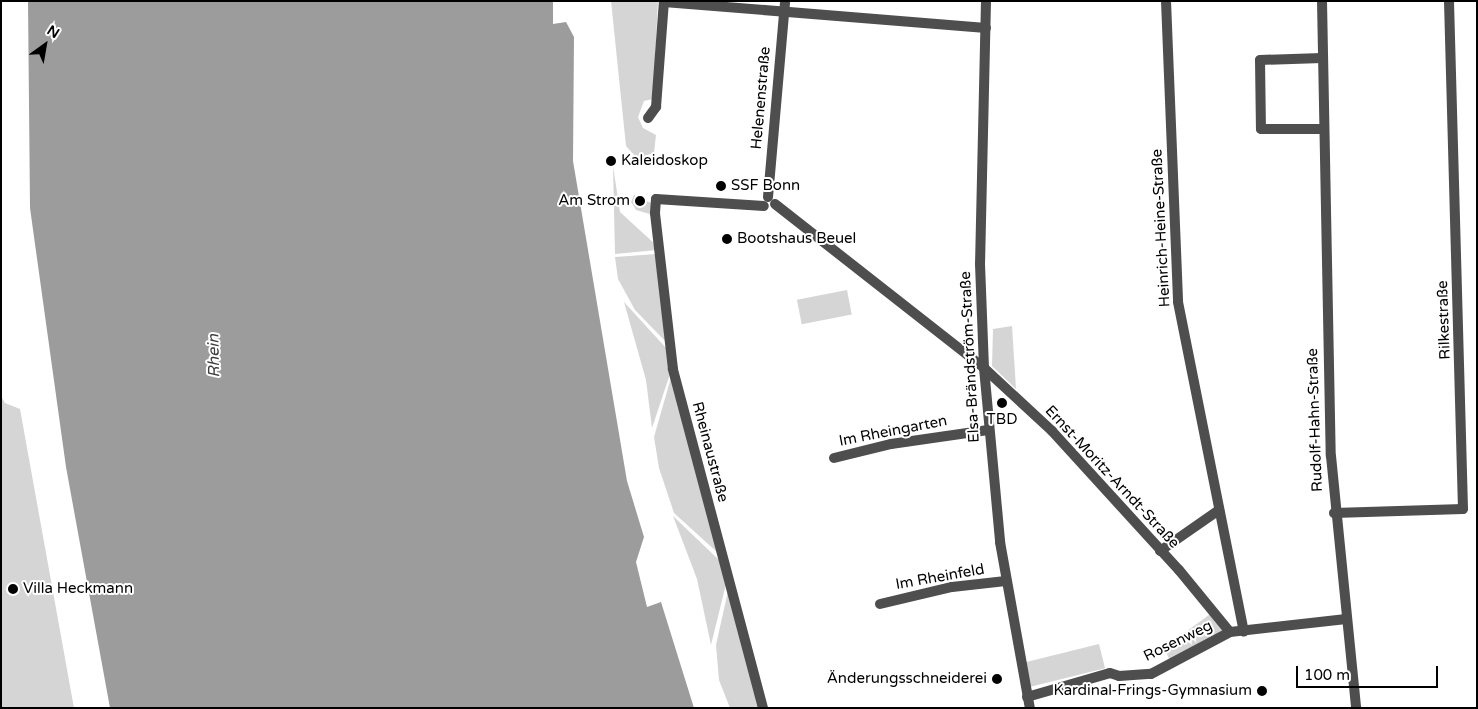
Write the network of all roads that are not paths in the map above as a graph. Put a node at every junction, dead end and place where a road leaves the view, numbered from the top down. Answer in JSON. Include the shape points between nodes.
{"nodes":[{"id":1,"x":986,"y":1,"type":"edge"},
{"id":2,"x":1166,"y":1,"type":"edge"},
{"id":3,"x":1322,"y":1,"type":"edge"},
{"id":4,"x":1449,"y":1,"type":"edge"},
{"id":5,"x":664,"y":2,"type":"edge"},
{"id":6,"x":784,"y":6,"type":"edge"},
{"id":7,"x":986,"y":28,"type":"junction"},
{"id":8,"x":1322,"y":58,"type":"junction"},
{"id":9,"x":648,"y":118,"type":"dead end"},
{"id":10,"x":1323,"y":129,"type":"junction"},
{"id":11,"x":769,"y":202,"type":"junction"},
{"id":12,"x":984,"y":368,"type":"junction"},
{"id":13,"x":988,"y":430,"type":"junction"},
{"id":14,"x":834,"y":458,"type":"dead end"},
{"id":15,"x":1219,"y":510,"type":"junction"},
{"id":16,"x":1334,"y":513,"type":"junction"},
{"id":17,"x":1160,"y":551,"type":"junction"},
{"id":18,"x":1006,"y":581,"type":"junction"},
{"id":19,"x":880,"y":604,"type":"dead end"},
{"id":20,"x":1346,"y":619,"type":"junction"},
{"id":21,"x":1244,"y":631,"type":"junction"},
{"id":22,"x":1230,"y":632,"type":"junction"},
{"id":23,"x":1027,"y":697,"type":"junction"},
{"id":24,"x":764,"y":708,"type":"edge"},
{"id":25,"x":1030,"y":708,"type":"edge"},
{"id":26,"x":1356,"y":708,"type":"edge"}],
"edges":[{"from":1,"to":7,"type":"street","name":"Elsa-Brändström-Straße"},
{"from":2,"to":15,"type":"street","name":"Heinrich-Heine-Straße","via":[[1178,302]]},
{"from":3,"to":8,"type":"street","name":"Rudolf-Hahn-Straße"},
{"from":4,"to":16,"type":"street","name":"Rilkestraße","via":[[1463,509]]},
{"from":5,"to":6,"type":"street"},
{"from":5,"to":9,"type":"street","via":[[656,107]]},
{"from":6,"to":7,"type":"street"},
{"from":6,"to":11,"type":"street","name":"Helenenstraße"},
{"from":7,"to":12,"type":"street","name":"Elsa-Brändström-Straße","via":[[980,264]]},
{"from":8,"to":10,"type":"street","name":"Rudolf-Hahn-Straße"},
{"from":8,"to":10,"type":"street","via":[[1260,60],[1260,129]]},
{"from":10,"to":16,"type":"street","name":"Rudolf-Hahn-Straße"},
{"from":11,"to":12,"type":"street","name":"Ernst-Moritz-Arndt-Straße"},
{"from":11,"to":24,"type":"street","name":"Rheinaustraße","via":[[656,199],[658,251],[673,369]]},
{"from":12,"to":13,"type":"street","name":"Elsa-Brändström-Straße"},
{"from":12,"to":17,"type":"street","name":"Ernst-Moritz-Arndt-Straße","via":[[1052,431]]},
{"from":13,"to":14,"type":"street","name":"Im Rheingarten","via":[[891,444]]},
{"from":13,"to":18,"type":"street","name":"Elsa-Brändström-Straße"},
{"from":15,"to":17,"type":"street"},
{"from":15,"to":21,"type":"street","name":"Heinrich-Heine-Straße"},
{"from":16,"to":20,"type":"street","name":"Rudolf-Hahn-Straße"},
{"from":17,"to":22,"type":"street","name":"Ernst-Moritz-Arndt-Straße"},
{"from":18,"to":19,"type":"street","name":"Im Rheinfeld","via":[[952,587]]},
{"from":18,"to":23,"type":"street","name":"Elsa-Brändström-Straße"},
{"from":20,"to":21,"type":"street","name":"Rosenweg"},
{"from":20,"to":26,"type":"street","name":"Rudolf-Hahn-Straße"},
{"from":21,"to":22,"type":"street","name":"Rosenweg"},
{"from":22,"to":23,"type":"street","name":"Rosenweg","via":[[1151,674],[1119,676],[1110,673]]},
{"from":23,"to":25,"type":"street","name":"Elsa-Brändström-Straße"}]}
